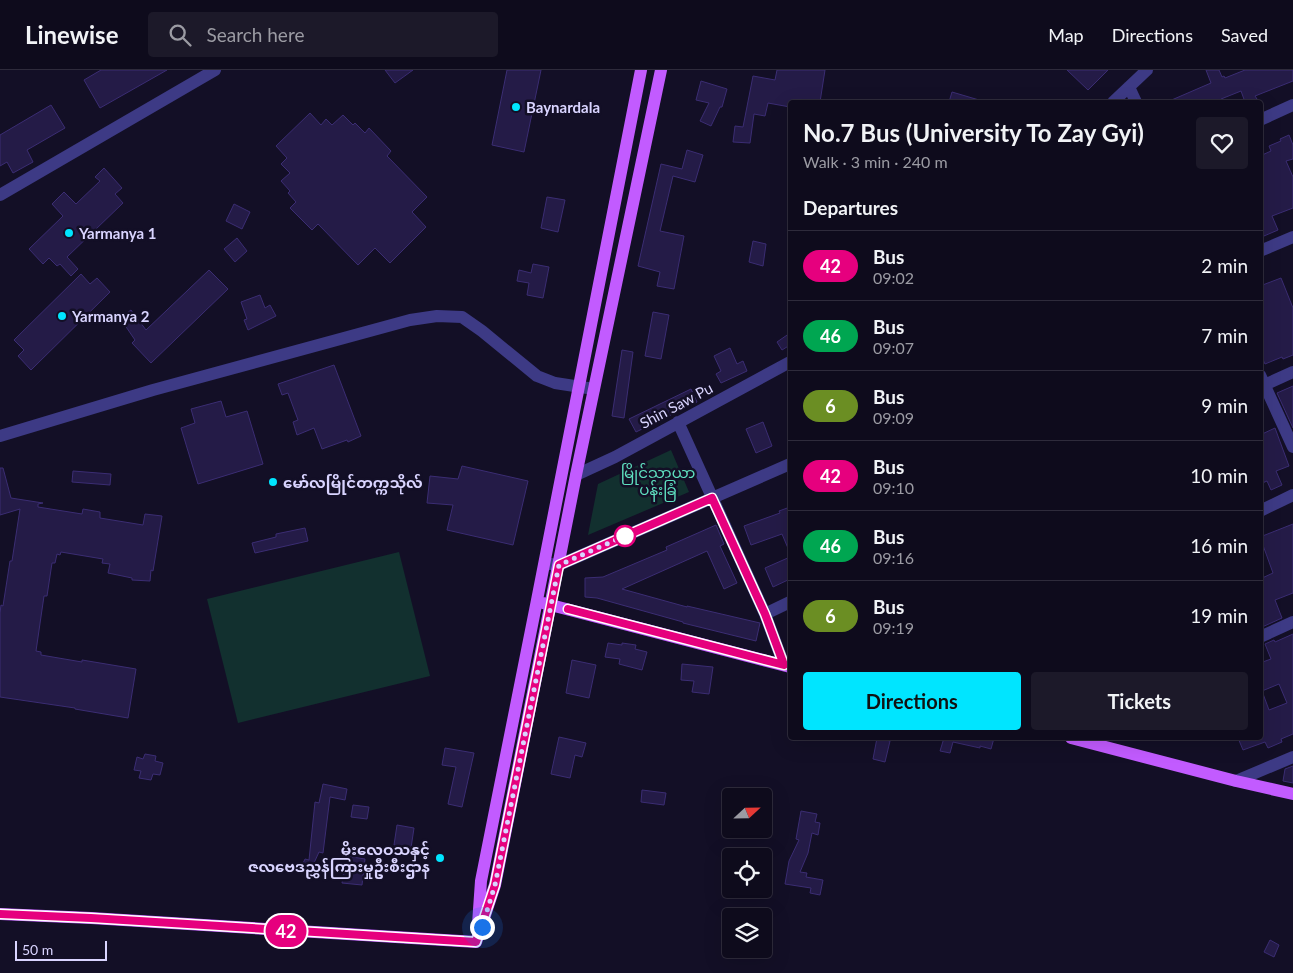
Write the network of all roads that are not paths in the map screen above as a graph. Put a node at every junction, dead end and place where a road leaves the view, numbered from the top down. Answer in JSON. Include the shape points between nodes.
{"nodes":[{"id":1,"x":215,"y":70,"type":"edge"},
{"id":2,"x":641,"y":70,"type":"edge"},
{"id":3,"x":661,"y":70,"type":"edge"},
{"id":4,"x":1147,"y":70,"type":"edge"},
{"id":5,"x":1129,"y":87,"type":"junction"},
{"id":6,"x":1115,"y":100,"type":"edge"},
{"id":7,"x":1135,"y":100,"type":"edge"},
{"id":8,"x":1293,"y":106,"type":"edge"},
{"id":9,"x":1263,"y":119,"type":"edge"},
{"id":10,"x":0,"y":195,"type":"edge"},
{"id":11,"x":1293,"y":237,"type":"edge"},
{"id":12,"x":1263,"y":250,"type":"edge"},
{"id":13,"x":788,"y":363,"type":"edge"},
{"id":14,"x":1293,"y":372,"type":"edge"},
{"id":15,"x":1263,"y":382,"type":"edge"},
{"id":16,"x":1263,"y":384,"type":"edge"},
{"id":17,"x":579,"y":386,"type":"junction"},
{"id":18,"x":594,"y":389,"type":"junction"},
{"id":19,"x":678,"y":422,"type":"junction"},
{"id":20,"x":0,"y":436,"type":"edge"},
{"id":21,"x":1293,"y":447,"type":"edge"},
{"id":22,"x":788,"y":465,"type":"edge"},
{"id":23,"x":576,"y":475,"type":"junction"},
{"id":24,"x":1293,"y":495,"type":"edge"},
{"id":25,"x":712,"y":498,"type":"junction"},
{"id":26,"x":1263,"y":510,"type":"edge"},
{"id":27,"x":545,"y":564,"type":"junction"},
{"id":28,"x":559,"y":565,"type":"junction"},
{"id":29,"x":544,"y":603,"type":"junction"},
{"id":30,"x":788,"y":603,"type":"edge"},
{"id":31,"x":765,"y":614,"type":"junction"},
{"id":32,"x":1293,"y":622,"type":"edge"},
{"id":33,"x":1263,"y":636,"type":"edge"},
{"id":34,"x":787,"y":666,"type":"edge"},
{"id":35,"x":1081,"y":740,"type":"edge"},
{"id":36,"x":1293,"y":757,"type":"edge"},
{"id":37,"x":1236,"y":781,"type":"junction"},
{"id":38,"x":1293,"y":794,"type":"edge"},
{"id":39,"x":0,"y":914,"type":"edge"}],
"edges":[{"from":1,"to":10,"type":"street"},
{"from":2,"to":17,"type":"main road"},
{"from":3,"to":18,"type":"main road"},
{"from":4,"to":5,"type":"street"},
{"from":5,"to":6,"type":"street"},
{"from":5,"to":7,"type":"street"},
{"from":8,"to":9,"type":"street"},
{"from":11,"to":12,"type":"street"},
{"from":13,"to":19,"type":"street","name":"Shin Saw Pu"},
{"from":14,"to":15,"type":"street"},
{"from":16,"to":21,"type":"street"},
{"from":17,"to":18,"type":"street"},
{"from":17,"to":20,"type":"street","via":[[555,383],[537,376],[462,317],[437,316],[410,320],[153,390]]},
{"from":17,"to":27,"type":"main road"},
{"from":18,"to":23,"type":"main road"},
{"from":19,"to":23,"type":"street","name":"Shin Saw Pu"},
{"from":19,"to":25,"type":"street"},
{"from":22,"to":25,"type":"street"},
{"from":23,"to":28,"type":"main road"},
{"from":24,"to":26,"type":"street"},
{"from":25,"to":28,"type":"street"},
{"from":25,"to":31,"type":"street"},
{"from":27,"to":28,"type":"street"},
{"from":27,"to":29,"type":"main road"},
{"from":28,"to":29,"type":"main road"},
{"from":29,"to":34,"type":"main road"},
{"from":29,"to":39,"type":"main road","via":[[481,881],[476,942]]},
{"from":30,"to":31,"type":"street"},
{"from":31,"to":34,"type":"street"},
{"from":32,"to":33,"type":"street"},
{"from":35,"to":37,"type":"main road"},
{"from":36,"to":37,"type":"street"},
{"from":37,"to":38,"type":"main road"}]}
